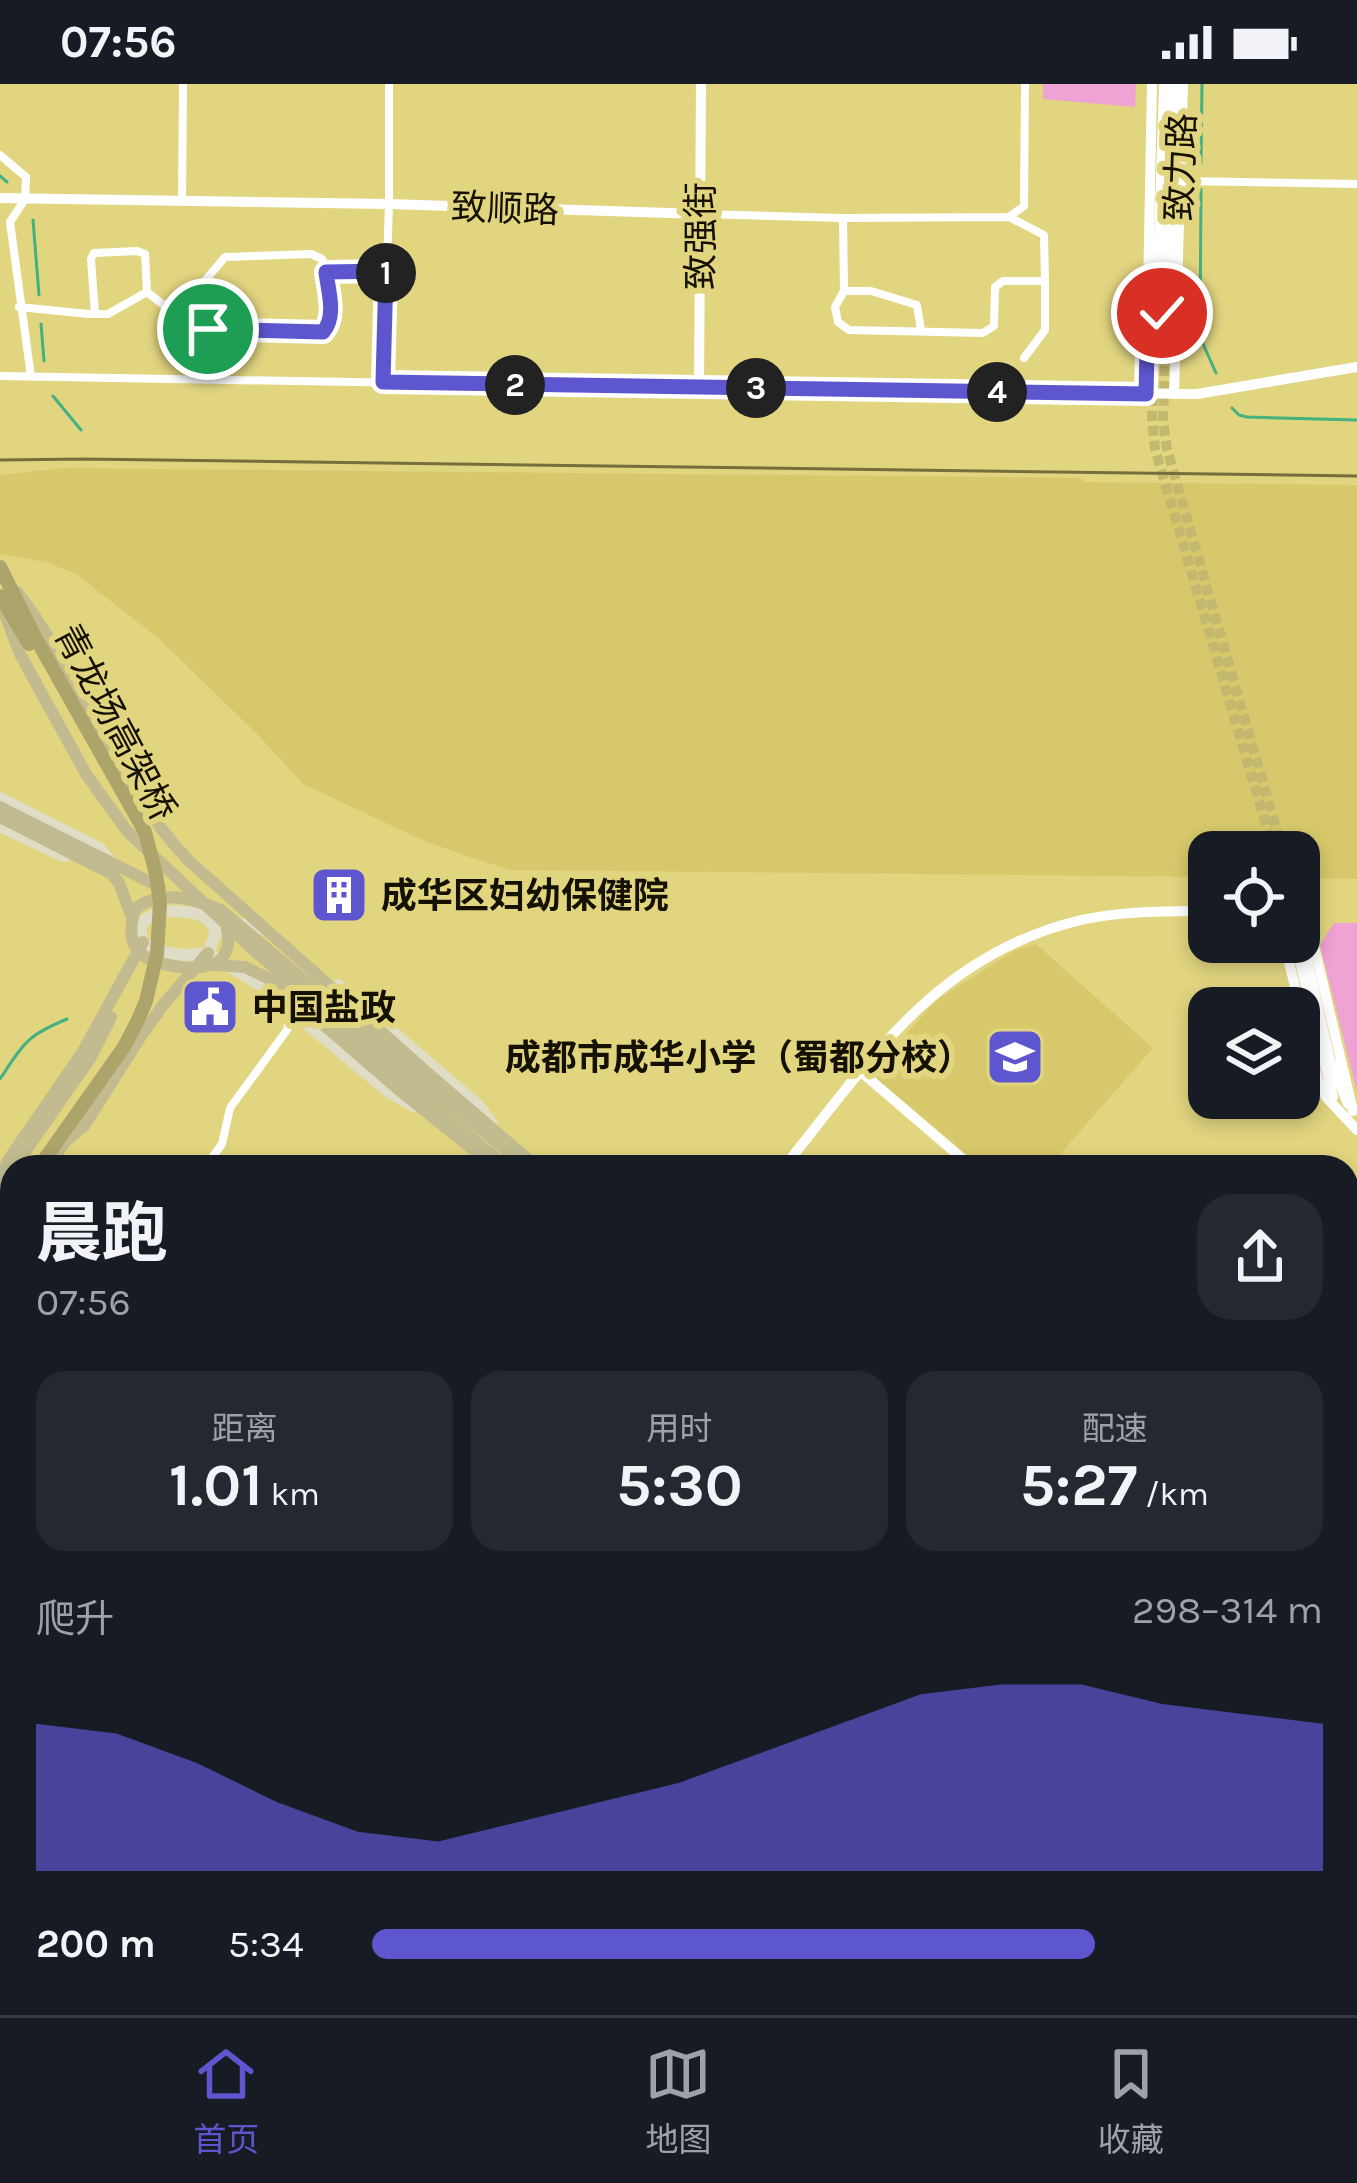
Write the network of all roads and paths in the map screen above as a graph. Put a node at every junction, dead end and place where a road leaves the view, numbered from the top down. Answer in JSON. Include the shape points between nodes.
{"nodes":[{"id":1,"x":183,"y":84,"type":"edge"},
{"id":2,"x":388,"y":84,"type":"edge"},
{"id":3,"x":701,"y":84,"type":"edge"},
{"id":4,"x":1025,"y":84,"type":"edge"},
{"id":5,"x":1151,"y":84,"type":"edge"},
{"id":6,"x":1168,"y":84,"type":"edge"},
{"id":7,"x":1183,"y":84,"type":"edge"},
{"id":8,"x":0,"y":155,"type":"edge"},
{"id":9,"x":1179,"y":182,"type":"junction"},
{"id":10,"x":1357,"y":184,"type":"edge"},
{"id":11,"x":0,"y":198,"type":"edge"},
{"id":12,"x":25,"y":199,"type":"junction"},
{"id":13,"x":182,"y":202,"type":"junction"},
{"id":14,"x":389,"y":204,"type":"junction"},
{"id":15,"x":700,"y":214,"type":"junction"},
{"id":16,"x":1009,"y":217,"type":"junction"},
{"id":17,"x":843,"y":218,"type":"junction"},
{"id":18,"x":386,"y":271,"type":"junction"},
{"id":19,"x":326,"y":272,"type":"junction"},
{"id":20,"x":1045,"y":280,"type":"junction"},
{"id":21,"x":844,"y":291,"type":"junction"},
{"id":22,"x":147,"y":292,"type":"junction"},
{"id":23,"x":1162,"y":305,"type":"junction"},
{"id":24,"x":20,"y":307,"type":"junction"},
{"id":25,"x":95,"y":314,"type":"junction"},
{"id":26,"x":176,"y":315,"type":"junction"},
{"id":27,"x":921,"y":330,"type":"junction"},
{"id":28,"x":1024,"y":358,"type":"dead end"},
{"id":29,"x":1357,"y":367,"type":"edge"},
{"id":30,"x":0,"y":376,"type":"edge"},
{"id":31,"x":31,"y":377,"type":"junction"},
{"id":32,"x":383,"y":382,"type":"junction"},
{"id":33,"x":698,"y":388,"type":"junction"},
{"id":34,"x":1146,"y":394,"type":"junction"},
{"id":35,"x":1174,"y":394,"type":"junction"},
{"id":36,"x":3,"y":572,"type":"edge"},
{"id":37,"x":0,"y":600,"type":"edge"},
{"id":38,"x":0,"y":798,"type":"edge"},
{"id":39,"x":0,"y":807,"type":"edge"},
{"id":40,"x":0,"y":821,"type":"edge"},
{"id":41,"x":183,"y":898,"type":"junction"},
{"id":42,"x":204,"y":909,"type":"junction"},
{"id":43,"x":1188,"y":910,"type":"edge"},
{"id":44,"x":138,"y":931,"type":"junction"},
{"id":45,"x":211,"y":959,"type":"junction"},
{"id":46,"x":1302,"y":963,"type":"edge"},
{"id":47,"x":198,"y":969,"type":"junction"},
{"id":48,"x":292,"y":1012,"type":"junction"},
{"id":49,"x":860,"y":1071,"type":"junction"},
{"id":50,"x":425,"y":1083,"type":"junction"},
{"id":51,"x":429,"y":1113,"type":"junction"},
{"id":52,"x":1351,"y":1114,"type":"edge"},
{"id":53,"x":496,"y":1130,"type":"junction"},
{"id":54,"x":1357,"y":1130,"type":"edge"},
{"id":55,"x":65,"y":1142,"type":"junction"},
{"id":56,"x":12,"y":1155,"type":"edge"},
{"id":57,"x":22,"y":1155,"type":"edge"},
{"id":58,"x":38,"y":1155,"type":"edge"},
{"id":59,"x":52,"y":1155,"type":"edge"},
{"id":60,"x":54,"y":1155,"type":"edge"},
{"id":61,"x":214,"y":1155,"type":"edge"},
{"id":62,"x":481,"y":1155,"type":"edge"},
{"id":63,"x":494,"y":1155,"type":"edge"},
{"id":64,"x":512,"y":1155,"type":"edge"},
{"id":65,"x":524,"y":1155,"type":"edge"},
{"id":66,"x":794,"y":1155,"type":"edge"},
{"id":67,"x":958,"y":1155,"type":"edge"}],
"edges":[{"from":1,"to":13,"type":"street"},
{"from":2,"to":14,"type":"street"},
{"from":3,"to":15,"type":"street","name":"致强街"},
{"from":4,"to":16,"type":"street","via":[[1024,206]]},
{"from":5,"to":23,"type":"street","name":"致力路"},
{"from":6,"to":23,"type":"street","name":"致力路"},
{"from":7,"to":9,"type":"street","name":"致力路"},
{"from":8,"to":12,"type":"street","via":[[26,177]]},
{"from":9,"to":10,"type":"street"},
{"from":9,"to":23,"type":"street","name":"致力路"},
{"from":11,"to":12,"type":"street","name":"致顺路"},
{"from":12,"to":13,"type":"street","name":"致顺路"},
{"from":12,"to":24,"type":"street","via":[[10,222]]},
{"from":13,"to":14,"type":"street","name":"致顺路"},
{"from":14,"to":15,"type":"street","name":"致顺路"},
{"from":14,"to":18,"type":"street"},
{"from":15,"to":17,"type":"street","name":"致顺路"},
{"from":15,"to":33,"type":"street","name":"致强街"},
{"from":16,"to":17,"type":"street","name":"致顺路"},
{"from":16,"to":20,"type":"street","via":[[1044,235]]},
{"from":17,"to":21,"type":"street"},
{"from":18,"to":19,"type":"street"},
{"from":18,"to":32,"type":"street"},
{"from":19,"to":26,"type":"street","via":[[310,254],[225,256]]},
{"from":19,"to":26,"type":"street","via":[[331,316],[323,332],[208,329],[185,326]]},
{"from":20,"to":27,"type":"street","via":[[1003,280],[995,287],[994,326],[983,333]]},
{"from":20,"to":28,"type":"street","via":[[1045,330]]},
{"from":21,"to":27,"type":"street","via":[[917,305]]},
{"from":21,"to":27,"type":"street","via":[[835,307],[849,330]]},
{"from":22,"to":25,"type":"street"},
{"from":22,"to":25,"type":"street","via":[[145,254],[94,254]]},
{"from":22,"to":26,"type":"street"},
{"from":23,"to":34,"type":"street","name":"致力路"},
{"from":23,"to":35,"type":"street","name":"致力路"},
{"from":24,"to":25,"type":"street"},
{"from":24,"to":31,"type":"street"},
{"from":29,"to":35,"type":"street"},
{"from":30,"to":31,"type":"street"},
{"from":31,"to":32,"type":"street"},
{"from":32,"to":33,"type":"street"},
{"from":33,"to":34,"type":"street"},
{"from":34,"to":35,"type":"street"},
{"from":36,"to":50,"type":"main road","via":[[44,626],[166,838]]},
{"from":36,"to":59,"type":"highway","name":"青龙场高架桥","via":[[145,832],[160,903],[157,954],[138,1020]]},
{"from":37,"to":50,"type":"main road","via":[[20,654],[127,831],[256,953]]},
{"from":37,"to":58,"type":"highway","name":"青龙场高架桥","via":[[120,802],[150,889],[147,969],[130,1019]]},
{"from":38,"to":44,"type":"main road","via":[[99,848],[117,869]]},
{"from":39,"to":41,"type":"main road"},
{"from":40,"to":44,"type":"main road","via":[[112,874]]},
{"from":41,"to":42,"type":"main road"},
{"from":41,"to":44,"type":"main road","via":[[138,906]]},
{"from":42,"to":44,"type":"main road","via":[[161,911]]},
{"from":42,"to":45,"type":"main road","via":[[216,933]]},
{"from":42,"to":50,"type":"main road","via":[[226,913]]},
{"from":42,"to":53,"type":"main road","via":[[275,932],[478,1105]]},
{"from":43,"to":49,"type":"street","via":[[1084,920],[1024,937],[930,995]]},
{"from":44,"to":45,"type":"main road","via":[[162,951]]},
{"from":44,"to":47,"type":"main road","via":[[138,953]]},
{"from":44,"to":56,"type":"main road","via":[[82,1053]]},
{"from":44,"to":57,"type":"main road","via":[[91,1057]]},
{"from":45,"to":47,"type":"main road"},
{"from":45,"to":48,"type":"main road"},
{"from":45,"to":51,"type":"main road","via":[[272,980]]},
{"from":45,"to":55,"type":"main road","via":[[141,1036],[84,1126]]},
{"from":46,"to":52,"type":"street"},
{"from":47,"to":55,"type":"main road","via":[[160,1006]]},
{"from":48,"to":51,"type":"main road","via":[[390,1093]]},
{"from":48,"to":61,"type":"street","via":[[230,1108]]},
{"from":49,"to":66,"type":"street"},
{"from":49,"to":67,"type":"street"},
{"from":50,"to":53,"type":"main road"},
{"from":50,"to":63,"type":"main road"},
{"from":50,"to":64,"type":"main road"},
{"from":51,"to":62,"type":"main road"},
{"from":52,"to":54,"type":"street"},
{"from":53,"to":65,"type":"main road"},
{"from":55,"to":60,"type":"main road"}]}
